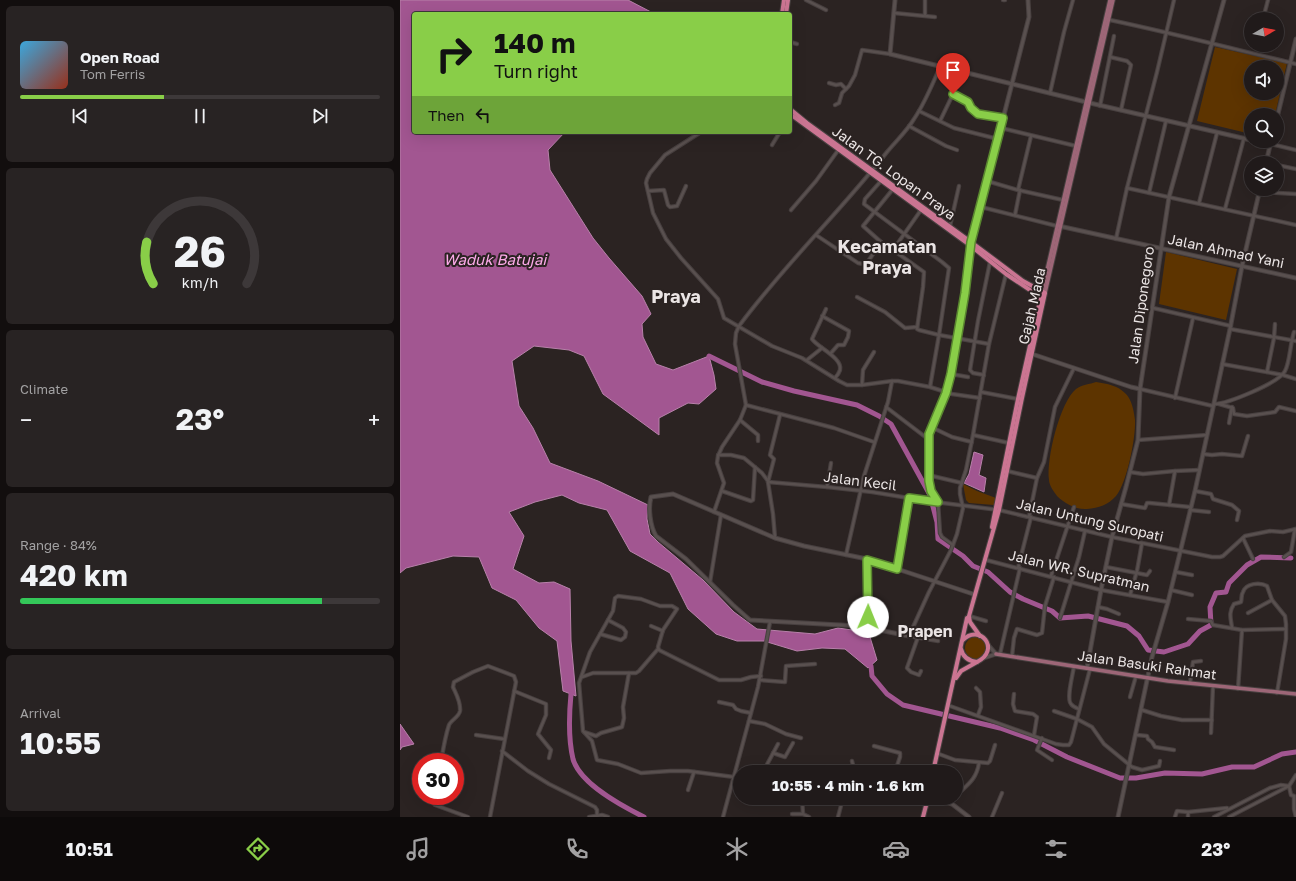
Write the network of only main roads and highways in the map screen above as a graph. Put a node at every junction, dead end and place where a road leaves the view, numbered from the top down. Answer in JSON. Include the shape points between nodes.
{"nodes":[{"id":1,"x":784,"y":0,"type":"edge"},
{"id":2,"x":788,"y":0,"type":"edge"},
{"id":3,"x":1110,"y":0,"type":"edge"},
{"id":4,"x":1113,"y":0,"type":"edge"},
{"id":5,"x":782,"y":12,"type":"edge"},
{"id":6,"x":786,"y":12,"type":"edge"},
{"id":7,"x":1100,"y":51,"type":"junction"},
{"id":8,"x":1088,"y":103,"type":"junction"},
{"id":9,"x":792,"y":111,"type":"edge"},
{"id":10,"x":792,"y":115,"type":"edge"},
{"id":11,"x":872,"y":172,"type":"junction"},
{"id":12,"x":1071,"y":174,"type":"junction"},
{"id":13,"x":1059,"y":226,"type":"junction"},
{"id":14,"x":971,"y":244,"type":"junction"},
{"id":15,"x":1043,"y":292,"type":"junction"},
{"id":16,"x":1042,"y":298,"type":"junction"},
{"id":17,"x":1011,"y":443,"type":"junction"},
{"id":18,"x":998,"y":510,"type":"junction"},
{"id":19,"x":983,"y":564,"type":"junction"},
{"id":20,"x":981,"y":572,"type":"junction"},
{"id":21,"x":980,"y":636,"type":"junction"},
{"id":22,"x":962,"y":642,"type":"junction"},
{"id":23,"x":961,"y":649,"type":"junction"},
{"id":24,"x":998,"y":654,"type":"road end"},
{"id":25,"x":977,"y":662,"type":"junction"},
{"id":26,"x":1296,"y":694,"type":"edge"},
{"id":27,"x":948,"y":711,"type":"junction"},
{"id":28,"x":946,"y":722,"type":"junction"},
{"id":29,"x":936,"y":765,"type":"edge"},
{"id":30,"x":936,"y":765,"type":"edge"},
{"id":31,"x":927,"y":805,"type":"edge"},
{"id":32,"x":924,"y":817,"type":"edge"}],
"edges":[{"from":1,"to":5,"type":"highway"},
{"from":2,"to":6,"type":"highway"},
{"from":3,"to":7,"type":"main road","name":"Gajah Mada"},
{"from":4,"to":7,"type":"main road","name":"Gajah Mada","via":[[1110,20]]},
{"from":7,"to":8,"type":"main road","name":"Gajah Mada"},
{"from":8,"to":12,"type":"main road","name":"Gajah Mada"},
{"from":8,"to":12,"type":"main road","name":"Gajah Mada"},
{"from":9,"to":11,"type":"highway","name":"Jalan TG. Lopan Praya"},
{"from":10,"to":11,"type":"highway","name":"Jalan TG. Lopan Praya"},
{"from":11,"to":14,"type":"highway","name":"Jalan TG. Lopan Praya"},
{"from":11,"to":14,"type":"highway","name":"Jalan TG. Lopan Praya"},
{"from":12,"to":13,"type":"main road","name":"Gajah Mada"},
{"from":12,"to":13,"type":"main road","name":"Gajah Mada"},
{"from":13,"to":15,"type":"main road","name":"Gajah Mada"},
{"from":14,"to":15,"type":"highway","name":"Jalan TG. Lopan Praya","via":[[1022,281]]},
{"from":14,"to":16,"type":"highway","name":"Jalan TG. Lopan Praya","via":[[990,262]]},
{"from":15,"to":16,"type":"highway","name":"Gajah Mada"},
{"from":16,"to":17,"type":"highway","name":"Gajah Mada"},
{"from":16,"to":17,"type":"highway","name":"Gajah Mada","via":[[1018,399]]},
{"from":17,"to":18,"type":"highway","name":"Gajah Mada"},
{"from":17,"to":18,"type":"highway","name":"Gajah Mada"},
{"from":18,"to":19,"type":"highway","name":"Gajah Mada"},
{"from":18,"to":19,"type":"highway","name":"Gajah Mada"},
{"from":19,"to":20,"type":"highway"},
{"from":20,"to":21,"type":"highway","via":[[969,616],[969,621]]},
{"from":20,"to":22,"type":"highway"},
{"from":21,"to":22,"type":"highway","via":[[970,635]]},
{"from":21,"to":25,"type":"highway","via":[[988,644],[988,652]]},
{"from":22,"to":23,"type":"highway"},
{"from":23,"to":25,"type":"highway","via":[[965,658]]},
{"from":23,"to":27,"type":"highway"},
{"from":24,"to":26,"type":"main road","name":"Jalan Basuki Rahmat","via":[[1190,684]]},
{"from":25,"to":27,"type":"highway","via":[[958,674]]},
{"from":27,"to":28,"type":"highway"},
{"from":28,"to":29,"type":"highway"},
{"from":28,"to":30,"type":"highway"},
{"from":31,"to":32,"type":"highway"}]}
